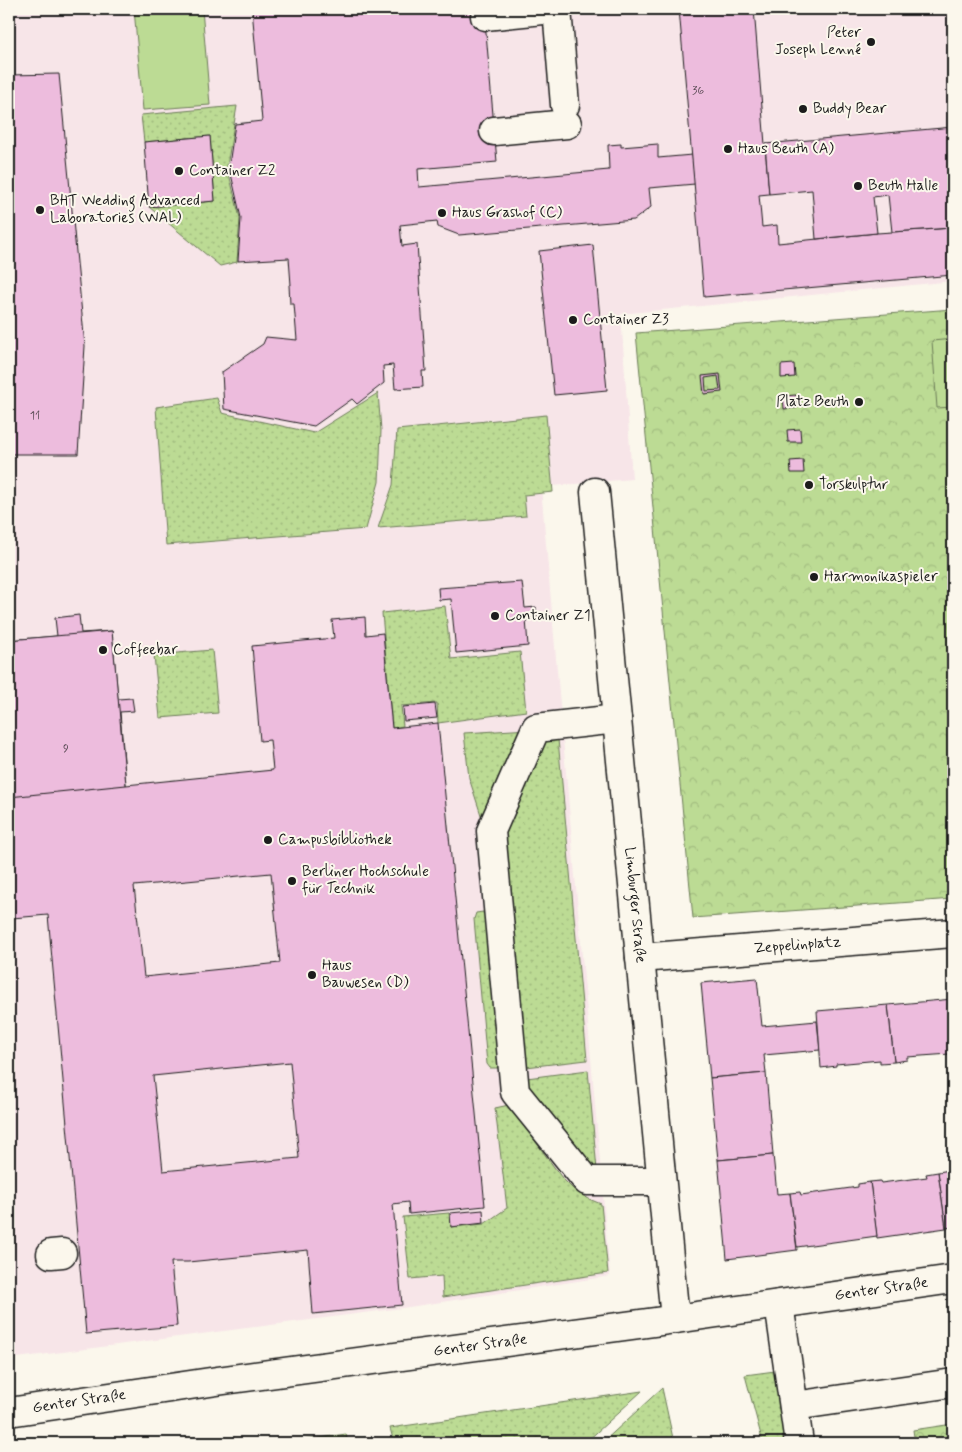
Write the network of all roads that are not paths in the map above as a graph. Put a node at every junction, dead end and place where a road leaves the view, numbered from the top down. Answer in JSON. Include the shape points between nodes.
{"nodes":[{"id":1,"x":553,"y":9,"type":"edge"},
{"id":2,"x":557,"y":9,"type":"edge"},
{"id":3,"x":485,"y":16,"type":"dead end"},
{"id":4,"x":495,"y":139,"type":"dead end"},
{"id":5,"x":595,"y":492,"type":"dead end"},
{"id":6,"x":617,"y":719,"type":"junction"},
{"id":7,"x":953,"y":933,"type":"edge"},
{"id":8,"x":640,"y":958,"type":"junction"},
{"id":9,"x":661,"y":1180,"type":"junction"},
{"id":10,"x":953,"y":1280,"type":"edge"},
{"id":11,"x":779,"y":1304,"type":"junction"},
{"id":12,"x":675,"y":1320,"type":"junction"},
{"id":13,"x":953,"y":1383,"type":"edge"},
{"id":14,"x":794,"y":1406,"type":"junction"},
{"id":15,"x":9,"y":1412,"type":"edge"},
{"id":16,"x":799,"y":1443,"type":"edge"}],
"edges":[{"from":1,"to":3,"type":"street"},
{"from":2,"to":4,"type":"street","via":[[567,123]]},
{"from":5,"to":6,"type":"street","name":"Limburger Straße"},
{"from":6,"to":8,"type":"street","name":"Limburger Straße"},
{"from":6,"to":9,"type":"street","via":[[536,728],[491,832],[514,1092],[587,1181]]},
{"from":7,"to":8,"type":"street","name":"Zeppelinplatz"},
{"from":8,"to":9,"type":"street","name":"Limburger Straße"},
{"from":9,"to":12,"type":"street","name":"Limburger Straße"},
{"from":10,"to":11,"type":"street","name":"Genter Straße"},
{"from":11,"to":12,"type":"street","name":"Genter Straße"},
{"from":11,"to":14,"type":"street"},
{"from":12,"to":15,"type":"street","name":"Genter Straße"},
{"from":13,"to":14,"type":"street"},
{"from":14,"to":16,"type":"street"}]}
